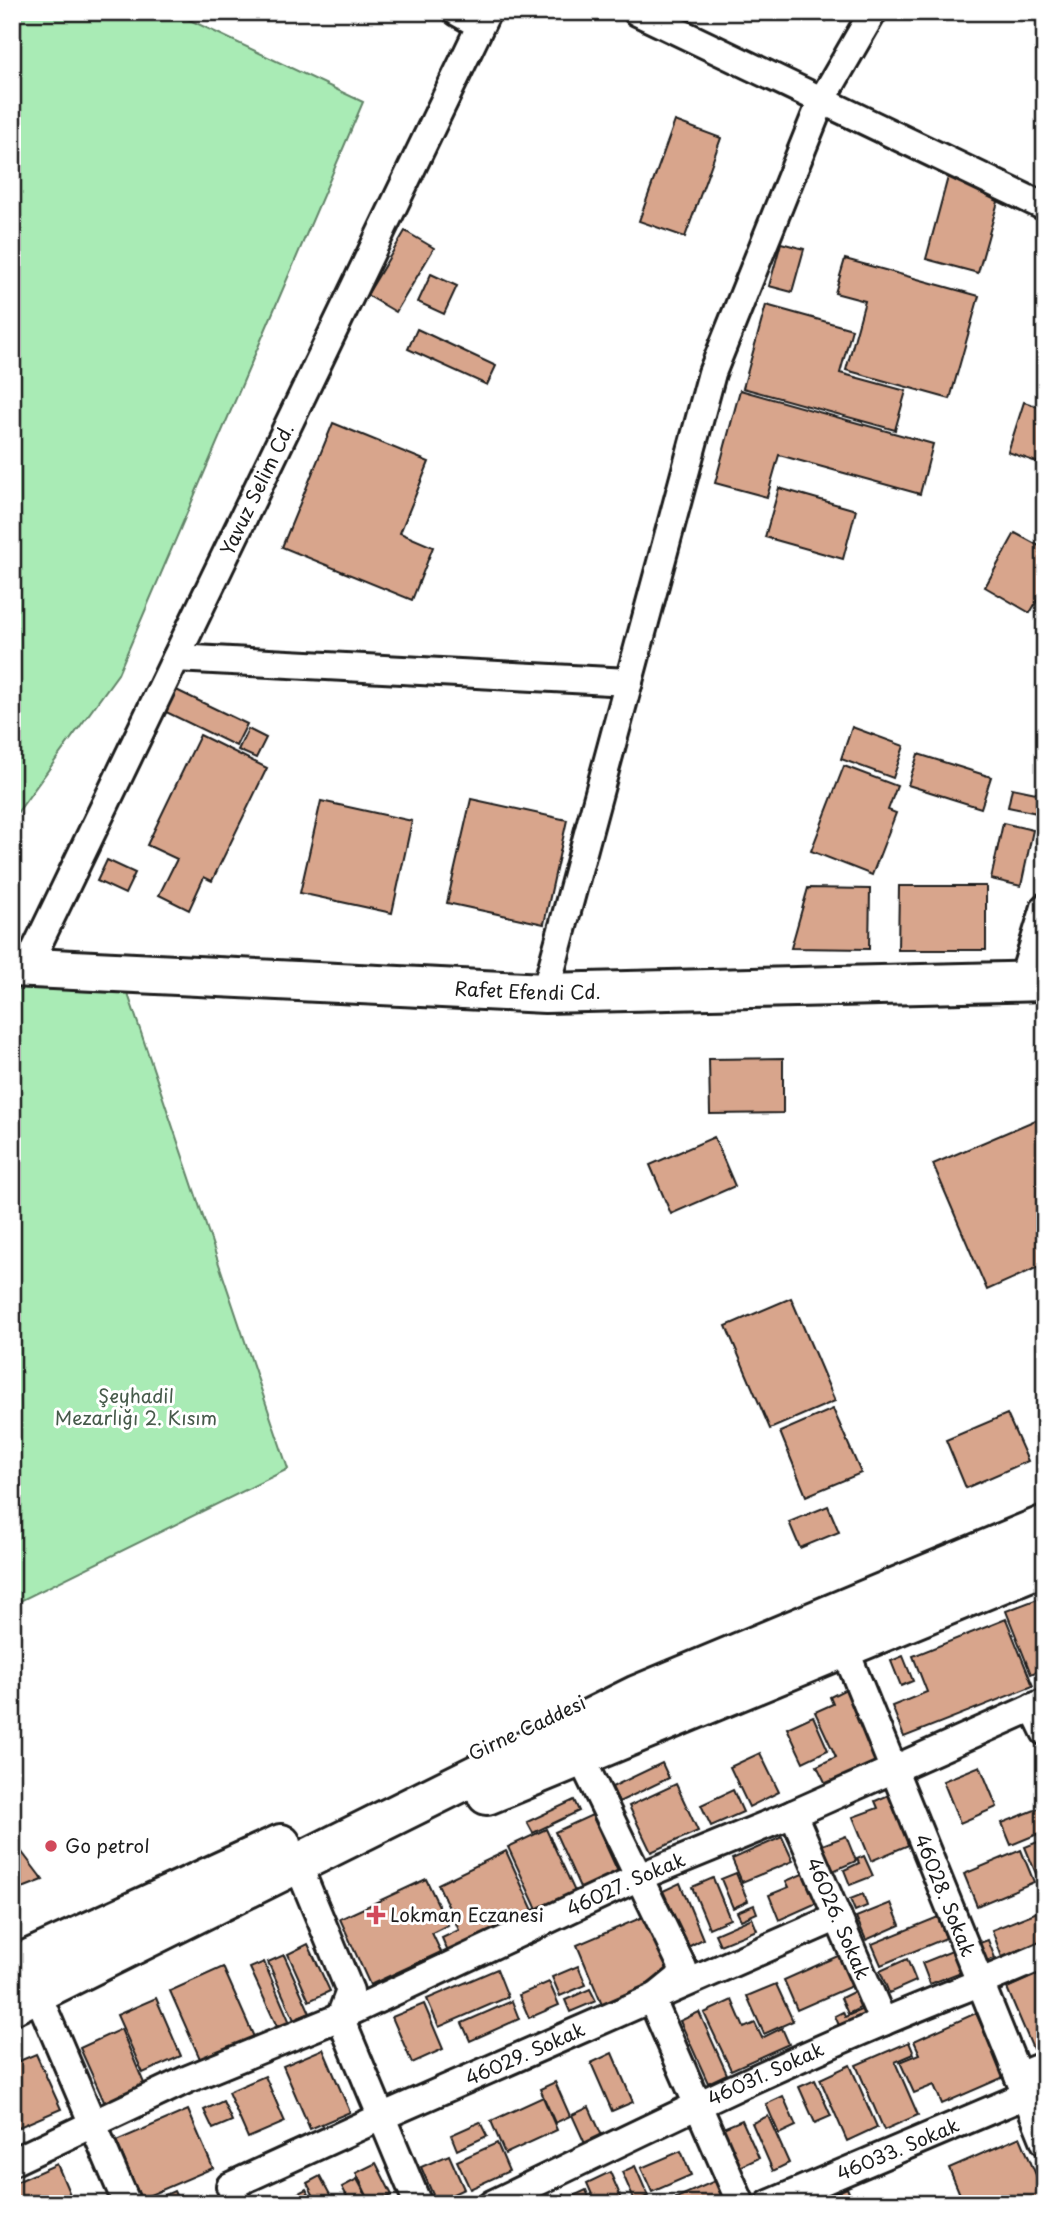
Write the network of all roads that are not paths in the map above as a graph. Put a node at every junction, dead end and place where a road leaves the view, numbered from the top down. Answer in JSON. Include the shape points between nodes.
{"nodes":[{"id":1,"x":457,"y":12,"type":"edge"},
{"id":2,"x":636,"y":12,"type":"edge"},
{"id":3,"x":873,"y":12,"type":"edge"},
{"id":4,"x":483,"y":19,"type":"edge"},
{"id":5,"x":821,"y":102,"type":"junction"},
{"id":6,"x":1045,"y":207,"type":"edge"},
{"id":7,"x":176,"y":658,"type":"junction"},
{"id":8,"x":629,"y":682,"type":"junction"},
{"id":9,"x":1045,"y":907,"type":"edge"},
{"id":10,"x":20,"y":967,"type":"edge"},
{"id":11,"x":1033,"y":981,"type":"edge"},
{"id":12,"x":545,"y":993,"type":"junction"},
{"id":13,"x":1045,"y":1497,"type":"edge"},
{"id":14,"x":1045,"y":1525,"type":"edge"},
{"id":15,"x":1045,"y":1565,"type":"edge"},
{"id":16,"x":844,"y":1647,"type":"junction"},
{"id":17,"x":1039,"y":1704,"type":"edge"},
{"id":18,"x":1045,"y":1732,"type":"edge"},
{"id":19,"x":581,"y":1758,"type":"junction"},
{"id":20,"x":893,"y":1768,"type":"junction"},
{"id":21,"x":793,"y":1814,"type":"junction"},
{"id":22,"x":300,"y":1870,"type":"junction"},
{"id":23,"x":639,"y":1877,"type":"junction"},
{"id":24,"x":238,"y":1894,"type":"junction"},
{"id":25,"x":838,"y":1917,"type":"junction"},
{"id":26,"x":1045,"y":1955,"type":"edge"},
{"id":27,"x":980,"y":1984,"type":"junction"},
{"id":28,"x":21,"y":1988,"type":"edge"},
{"id":29,"x":652,"y":2000,"type":"junction"},
{"id":30,"x":340,"y":2017,"type":"junction"},
{"id":31,"x":883,"y":2022,"type":"junction"},
{"id":32,"x":1045,"y":2066,"type":"edge"},
{"id":33,"x":1022,"y":2085,"type":"junction"},
{"id":34,"x":698,"y":2106,"type":"junction"},
{"id":35,"x":381,"y":2117,"type":"junction"},
{"id":36,"x":94,"y":2124,"type":"junction"},
{"id":37,"x":1045,"y":2142,"type":"edge"},
{"id":38,"x":12,"y":2162,"type":"edge"},
{"id":39,"x":127,"y":2204,"type":"edge"},
{"id":40,"x":238,"y":2204,"type":"edge"},
{"id":41,"x":418,"y":2204,"type":"edge"},
{"id":42,"x":492,"y":2204,"type":"edge"},
{"id":43,"x":741,"y":2204,"type":"edge"},
{"id":44,"x":769,"y":2204,"type":"edge"}],
"edges":[{"from":1,"to":4,"type":"street"},
{"from":2,"to":5,"type":"street"},
{"from":3,"to":5,"type":"street"},
{"from":4,"to":7,"type":"street","name":"Yavuz Selim Cd."},
{"from":5,"to":6,"type":"street"},
{"from":5,"to":8,"type":"street","via":[[712,373]]},
{"from":7,"to":8,"type":"street"},
{"from":7,"to":10,"type":"street","name":"Yavuz Selim Cd."},
{"from":8,"to":12,"type":"street"},
{"from":9,"to":11,"type":"street"},
{"from":10,"to":12,"type":"main road","name":"Rafet Efendi Cd."},
{"from":11,"to":12,"type":"main road","name":"Rafet Efendi Cd."},
{"from":13,"to":28,"type":"main road","name":"Girne Caddesi","via":[[600,1693],[306,1833]]},
{"from":14,"to":24,"type":"main road","name":"Girne Caddesi","via":[[637,1695]]},
{"from":15,"to":16,"type":"main road","name":"Girne Caddesi"},
{"from":16,"to":19,"type":"main road","name":"Girne Caddesi"},
{"from":16,"to":20,"type":"street","name":"46028. Sokak"},
{"from":17,"to":18,"type":"street"},
{"from":17,"to":20,"type":"street","name":"46027. Sokak"},
{"from":19,"to":22,"type":"main road","name":"Girne Caddesi"},
{"from":19,"to":23,"type":"street"},
{"from":20,"to":21,"type":"street","name":"46027. Sokak"},
{"from":20,"to":27,"type":"street","name":"46028. Sokak"},
{"from":21,"to":23,"type":"street","name":"46027. Sokak"},
{"from":21,"to":25,"type":"street","name":"46026. Sokak"},
{"from":22,"to":24,"type":"main road","name":"Girne Caddesi"},
{"from":22,"to":30,"type":"street","via":[[350,1991]]},
{"from":23,"to":29,"type":"street","via":[[683,1968],[679,1978]]},
{"from":23,"to":30,"type":"street","name":"46027. Sokak"},
{"from":24,"to":28,"type":"main road","name":"Girne Caddesi"},
{"from":25,"to":29,"type":"street","name":"46029. Sokak"},
{"from":25,"to":31,"type":"street","name":"46026. Sokak"},
{"from":26,"to":27,"type":"street","name":"46031. Sokak"},
{"from":27,"to":31,"type":"street","name":"46031. Sokak"},
{"from":27,"to":33,"type":"street","name":"46028. Sokak"},
{"from":28,"to":36,"type":"street"},
{"from":29,"to":34,"type":"street"},
{"from":29,"to":35,"type":"street","name":"46029. Sokak"},
{"from":30,"to":35,"type":"street"},
{"from":30,"to":36,"type":"street","name":"46027. Sokak","via":[[188,2079]]},
{"from":31,"to":34,"type":"street","name":"46031. Sokak"},
{"from":32,"to":33,"type":"street","name":"46033. Sokak"},
{"from":33,"to":37,"type":"street","name":"46028. Sokak"},
{"from":33,"to":44,"type":"street","name":"46033. Sokak"},
{"from":34,"to":42,"type":"street","name":"46031. Sokak"},
{"from":34,"to":43,"type":"street"},
{"from":35,"to":40,"type":"street","name":"46029. Sokak","via":[[230,2186]]},
{"from":35,"to":41,"type":"street"},
{"from":36,"to":38,"type":"street","name":"46027. Sokak"},
{"from":36,"to":39,"type":"street"}]}
